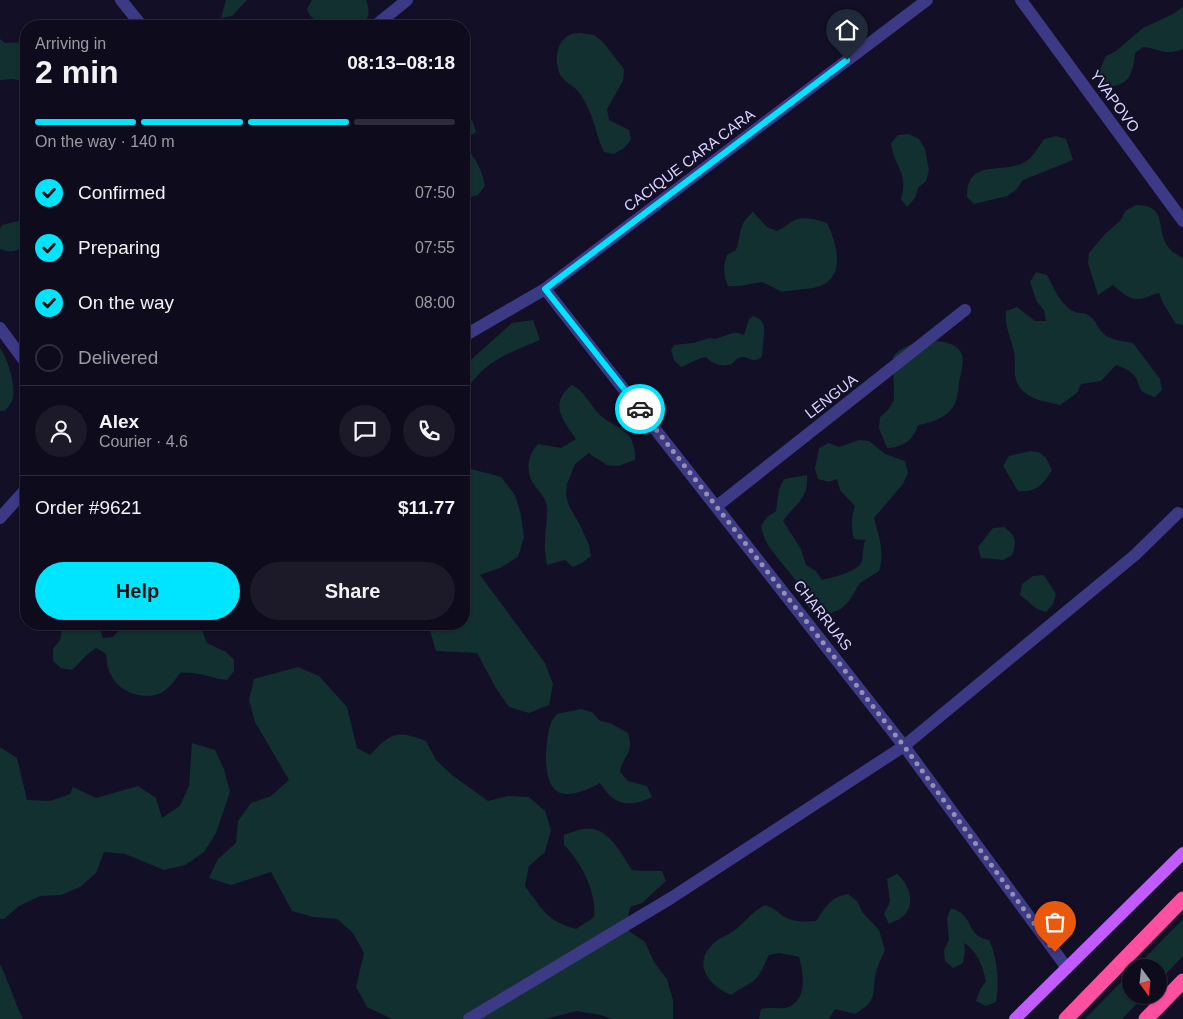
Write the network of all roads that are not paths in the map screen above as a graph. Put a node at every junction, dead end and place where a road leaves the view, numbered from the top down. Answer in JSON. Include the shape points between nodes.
{"nodes":[{"id":1,"x":121,"y":0,"type":"edge"},
{"id":2,"x":407,"y":0,"type":"edge"},
{"id":3,"x":927,"y":0,"type":"edge"},
{"id":4,"x":1021,"y":0,"type":"edge"},
{"id":5,"x":137,"y":20,"type":"edge"},
{"id":6,"x":382,"y":20,"type":"edge"},
{"id":7,"x":1183,"y":221,"type":"edge"},
{"id":8,"x":545,"y":289,"type":"junction"},
{"id":9,"x":965,"y":310,"type":"dead end"},
{"id":10,"x":0,"y":328,"type":"edge"},
{"id":11,"x":470,"y":333,"type":"edge"},
{"id":12,"x":20,"y":356,"type":"edge"},
{"id":13,"x":20,"y":496,"type":"edge"},
{"id":14,"x":717,"y":506,"type":"junction"},
{"id":15,"x":1178,"y":513,"type":"dead end"},
{"id":16,"x":0,"y":518,"type":"edge"},
{"id":17,"x":904,"y":746,"type":"junction"},
{"id":18,"x":1183,"y":853,"type":"edge"},
{"id":19,"x":1183,"y":858,"type":"edge"},
{"id":20,"x":1170,"y":868,"type":"junction"},
{"id":21,"x":1183,"y":899,"type":"edge"},
{"id":22,"x":1066,"y":968,"type":"junction"},
{"id":23,"x":1183,"y":981,"type":"edge"},
{"id":24,"x":469,"y":1019,"type":"edge"},
{"id":25,"x":1015,"y":1019,"type":"edge"},
{"id":26,"x":1066,"y":1019,"type":"edge"},
{"id":27,"x":1146,"y":1019,"type":"edge"}],
"edges":[{"from":1,"to":5,"type":"street"},
{"from":2,"to":6,"type":"street"},
{"from":3,"to":8,"type":"street","name":"CACIQUE CARA CARA"},
{"from":4,"to":7,"type":"street","name":"YVAPOVO"},
{"from":8,"to":11,"type":"street","name":"CACIQUE CARA CARA"},
{"from":8,"to":14,"type":"street","name":"CHARRUAS"},
{"from":9,"to":14,"type":"street","name":"LENGUA"},
{"from":10,"to":12,"type":"street"},
{"from":13,"to":16,"type":"street"},
{"from":14,"to":17,"type":"street","name":"CHARRUAS"},
{"from":15,"to":17,"type":"street","via":[[1135,555]]},
{"from":17,"to":22,"type":"street","name":"CHARRUAS"},
{"from":17,"to":24,"type":"street","via":[[671,898]]},
{"from":18,"to":20,"type":"main road"},
{"from":19,"to":20,"type":"main road"},
{"from":20,"to":22,"type":"main road"},
{"from":21,"to":26,"type":"highway"},
{"from":22,"to":25,"type":"main road"},
{"from":23,"to":27,"type":"highway"}]}
